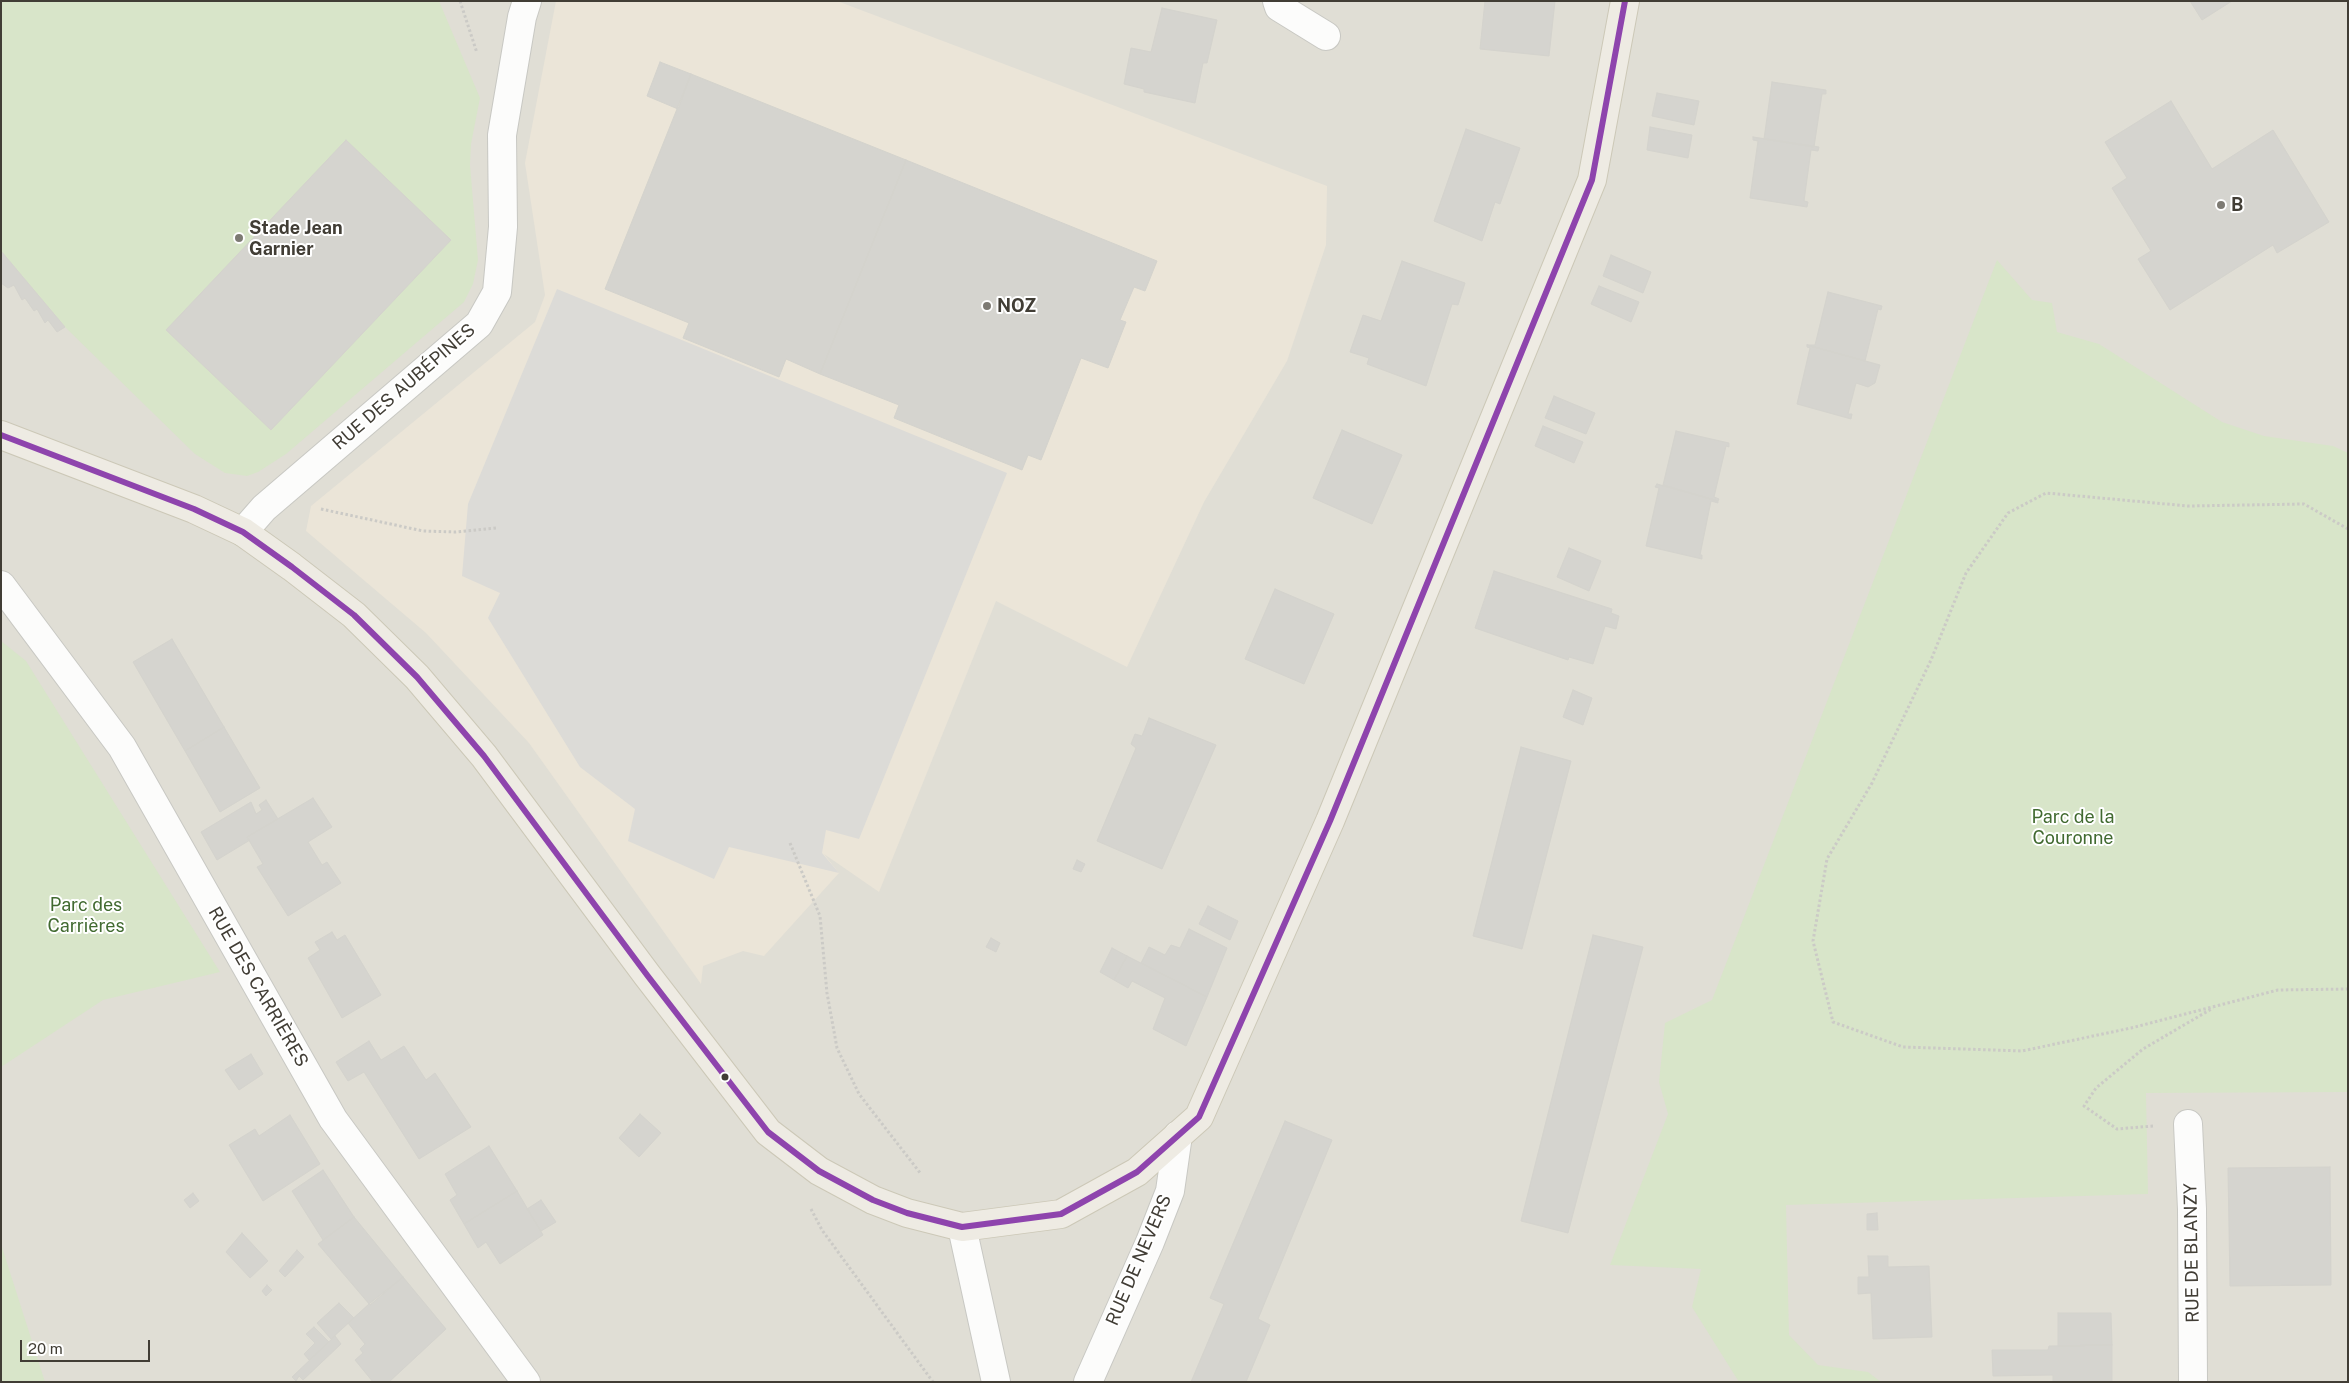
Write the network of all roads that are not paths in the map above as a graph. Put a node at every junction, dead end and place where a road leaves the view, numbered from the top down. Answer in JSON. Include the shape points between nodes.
{"nodes":[{"id":1,"x":527,"y":1,"type":"edge"},
{"id":2,"x":1277,"y":1,"type":"edge"},
{"id":3,"x":1625,"y":1,"type":"edge"},
{"id":4,"x":1326,"y":36,"type":"dead end"},
{"id":5,"x":1,"y":435,"type":"edge"},
{"id":6,"x":242,"y":532,"type":"junction"},
{"id":7,"x":1,"y":585,"type":"edge"},
{"id":8,"x":2188,"y":1124,"type":"road end"},
{"id":9,"x":1178,"y":1135,"type":"junction"},
{"id":10,"x":962,"y":1227,"type":"junction"},
{"id":11,"x":526,"y":1382,"type":"edge"},
{"id":12,"x":996,"y":1382,"type":"edge"},
{"id":13,"x":1088,"y":1382,"type":"edge"},
{"id":14,"x":2193,"y":1382,"type":"edge"}],
"edges":[{"from":1,"to":6,"type":"street","name":"RUE DES AUBÉPINES","via":[[502,135],[503,227],[497,292],[479,324],[264,508]]},
{"from":2,"to":4,"type":"street","via":[[1279,6]]},
{"from":3,"to":9,"type":"main road","via":[[1592,180],[1330,822],[1199,1117]]},
{"from":5,"to":6,"type":"main road","via":[[194,509]]},
{"from":6,"to":10,"type":"main road","via":[[354,615],[417,677],[484,756],[768,1132],[820,1171],[873,1200],[906,1213]]},
{"from":7,"to":11,"type":"street","name":"RUE DES CARRIÈRES","via":[[122,747],[333,1119]]},
{"from":8,"to":14,"type":"street","name":"RUE DE BLANZY"},
{"from":9,"to":10,"type":"main road","via":[[1137,1172],[1061,1214]]},
{"from":9,"to":13,"type":"street","name":"RUE DE NEVERS","via":[[1170,1191]]},
{"from":10,"to":12,"type":"street"}]}
